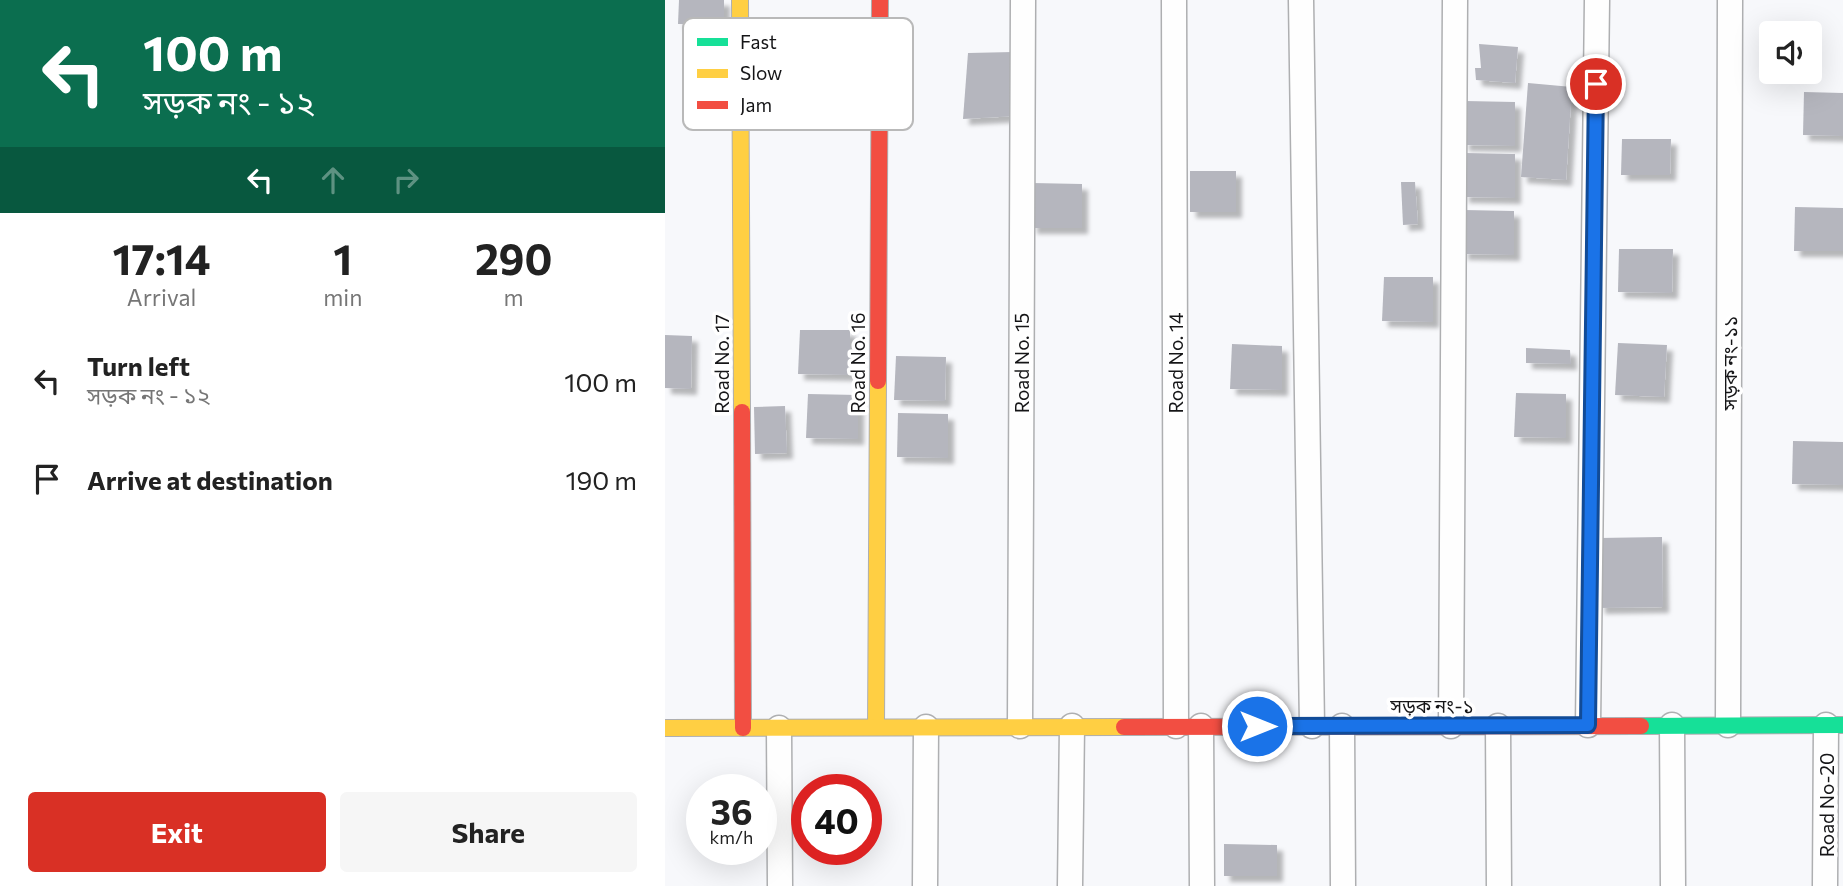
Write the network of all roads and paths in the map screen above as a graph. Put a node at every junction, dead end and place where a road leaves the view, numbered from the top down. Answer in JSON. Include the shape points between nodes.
{"nodes":[{"id":1,"x":740,"y":0,"type":"edge"},
{"id":2,"x":880,"y":0,"type":"edge"},
{"id":3,"x":1023,"y":0,"type":"edge"},
{"id":4,"x":1174,"y":0,"type":"edge"},
{"id":5,"x":1301,"y":0,"type":"edge"},
{"id":6,"x":1455,"y":0,"type":"edge"},
{"id":7,"x":1597,"y":0,"type":"edge"},
{"id":8,"x":1730,"y":0,"type":"edge"},
{"id":9,"x":740,"y":18,"type":"edge"},
{"id":10,"x":880,"y":18,"type":"edge"},
{"id":11,"x":741,"y":130,"type":"edge"},
{"id":12,"x":879,"y":130,"type":"edge"},
{"id":13,"x":1588,"y":725,"type":"junction"},
{"id":14,"x":1672,"y":725,"type":"junction"},
{"id":15,"x":1728,"y":725,"type":"junction"},
{"id":16,"x":1835,"y":725,"type":"edge"},
{"id":17,"x":1020,"y":726,"type":"junction"},
{"id":18,"x":1072,"y":726,"type":"junction"},
{"id":19,"x":1176,"y":726,"type":"junction"},
{"id":20,"x":1202,"y":726,"type":"junction"},
{"id":21,"x":1312,"y":726,"type":"junction"},
{"id":22,"x":1342,"y":726,"type":"junction"},
{"id":23,"x":1451,"y":726,"type":"junction"},
{"id":24,"x":1498,"y":726,"type":"junction"},
{"id":25,"x":876,"y":727,"type":"junction"},
{"id":26,"x":926,"y":727,"type":"junction"},
{"id":27,"x":665,"y":728,"type":"edge"},
{"id":28,"x":743,"y":728,"type":"junction"},
{"id":29,"x":779,"y":728,"type":"junction"},
{"id":30,"x":780,"y":886,"type":"edge"},
{"id":31,"x":925,"y":886,"type":"edge"},
{"id":32,"x":1070,"y":886,"type":"edge"},
{"id":33,"x":1202,"y":886,"type":"edge"},
{"id":34,"x":1343,"y":886,"type":"edge"},
{"id":35,"x":1499,"y":886,"type":"edge"},
{"id":36,"x":1673,"y":886,"type":"edge"},
{"id":37,"x":1825,"y":886,"type":"edge"}],
"edges":[{"from":1,"to":9,"type":"street","name":"Road No. 17"},
{"from":2,"to":10,"type":"street","name":"Road No. 16"},
{"from":3,"to":17,"type":"street","name":"Road No. 15"},
{"from":4,"to":19,"type":"street","name":"Road No. 14"},
{"from":5,"to":21,"type":"street"},
{"from":6,"to":23,"type":"street"},
{"from":7,"to":13,"type":"street"},
{"from":8,"to":15,"type":"street","name":"সড়ক নং-১১"},
{"from":11,"to":28,"type":"street","name":"Road No. 17"},
{"from":12,"to":25,"type":"street","name":"Road No. 16"},
{"from":13,"to":14,"type":"street","name":"সড়ক নং-১"},
{"from":13,"to":24,"type":"street","name":"সড়ক নং-১"},
{"from":14,"to":15,"type":"street","name":"সড়ক নং-১"},
{"from":14,"to":36,"type":"street"},
{"from":15,"to":16,"type":"street","name":"সড়ক নং-১"},
{"from":16,"to":37,"type":"street","name":"Road No-20"},
{"from":17,"to":18,"type":"street","name":"সড়ক নং-১"},
{"from":17,"to":26,"type":"street","name":"সড়ক নং-১"},
{"from":18,"to":19,"type":"street","name":"সড়ক নং-১"},
{"from":18,"to":32,"type":"street"},
{"from":19,"to":20,"type":"street","name":"সড়ক নং-১"},
{"from":20,"to":21,"type":"street","name":"সড়ক নং-১"},
{"from":20,"to":33,"type":"street"},
{"from":21,"to":22,"type":"street","name":"সড়ক নং-১"},
{"from":22,"to":23,"type":"street","name":"সড়ক নং-১"},
{"from":22,"to":34,"type":"street"},
{"from":23,"to":24,"type":"street","name":"সড়ক নং-১"},
{"from":24,"to":35,"type":"street"},
{"from":25,"to":26,"type":"street","name":"সড়ক নং-১"},
{"from":25,"to":29,"type":"street","name":"সড়ক নং-১"},
{"from":26,"to":31,"type":"street"},
{"from":27,"to":28,"type":"street","name":"সড়ক নং-১"},
{"from":28,"to":29,"type":"street","name":"সড়ক নং-১"},
{"from":29,"to":30,"type":"street"}]}
